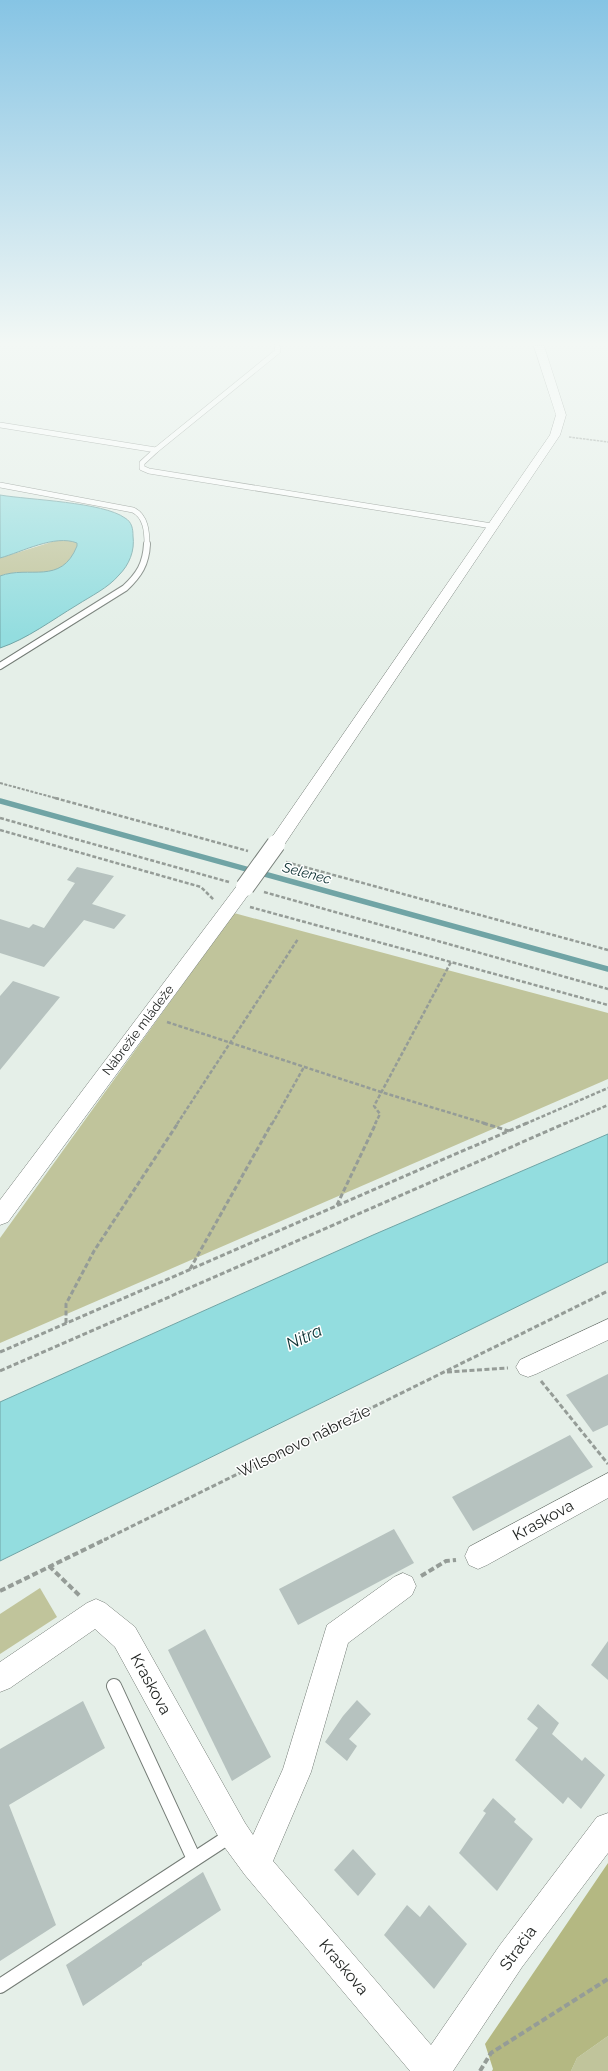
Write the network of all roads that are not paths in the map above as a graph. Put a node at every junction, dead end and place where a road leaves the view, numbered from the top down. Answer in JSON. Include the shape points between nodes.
{"nodes":[{"id":1,"x":110,"y":443,"type":"edge"},
{"id":2,"x":165,"y":443,"type":"edge"},
{"id":3,"x":550,"y":443,"type":"edge"},
{"id":4,"x":156,"y":450,"type":"junction"},
{"id":5,"x":0,"y":485,"type":"edge"},
{"id":6,"x":492,"y":526,"type":"junction"},
{"id":7,"x":0,"y":666,"type":"edge"},
{"id":8,"x":0,"y":1216,"type":"edge"},
{"id":9,"x":608,"y":1330,"type":"edge"},
{"id":10,"x":528,"y":1367,"type":"road end"},
{"id":11,"x":608,"y":1485,"type":"edge"},
{"id":12,"x":478,"y":1556,"type":"road end"},
{"id":13,"x":403,"y":1586,"type":"road end"},
{"id":14,"x":0,"y":1678,"type":"edge"},
{"id":15,"x":114,"y":1686,"type":"dead end"},
{"id":16,"x":608,"y":1828,"type":"edge"},
{"id":17,"x":234,"y":1834,"type":"junction"},
{"id":18,"x":194,"y":1859,"type":"junction"},
{"id":19,"x":256,"y":1864,"type":"junction"},
{"id":20,"x":0,"y":1986,"type":"edge"},
{"id":21,"x":432,"y":2071,"type":"edge"}],
"edges":[{"from":1,"to":4,"type":"lane"},
{"from":2,"to":4,"type":"lane"},
{"from":3,"to":6,"type":"street","name":"Nábrežie mládeže"},
{"from":4,"to":6,"type":"lane","via":[[142,463],[142,468],[156,473]]},
{"from":5,"to":7,"type":"lane","via":[[134,510],[142,517],[146,538],[145,558],[140,572],[125,588]]},
{"from":6,"to":8,"type":"street","name":"Nábrežie mládeže","bridge":true,"via":[[276,844]]},
{"from":9,"to":10,"type":"street"},
{"from":11,"to":12,"type":"street","name":"Kraskova"},
{"from":13,"to":19,"type":"street","via":[[336,1634],[297,1772]]},
{"from":14,"to":17,"type":"street","name":"Kraskova","via":[[96,1612],[125,1636]]},
{"from":15,"to":18,"type":"lane"},
{"from":16,"to":21,"type":"street","name":"Stračia","via":[[511,1956]]},
{"from":17,"to":18,"type":"lane"},
{"from":17,"to":19,"type":"street","name":"Kraskova"},
{"from":18,"to":20,"type":"lane"},
{"from":19,"to":21,"type":"street","name":"Kraskova"}]}
